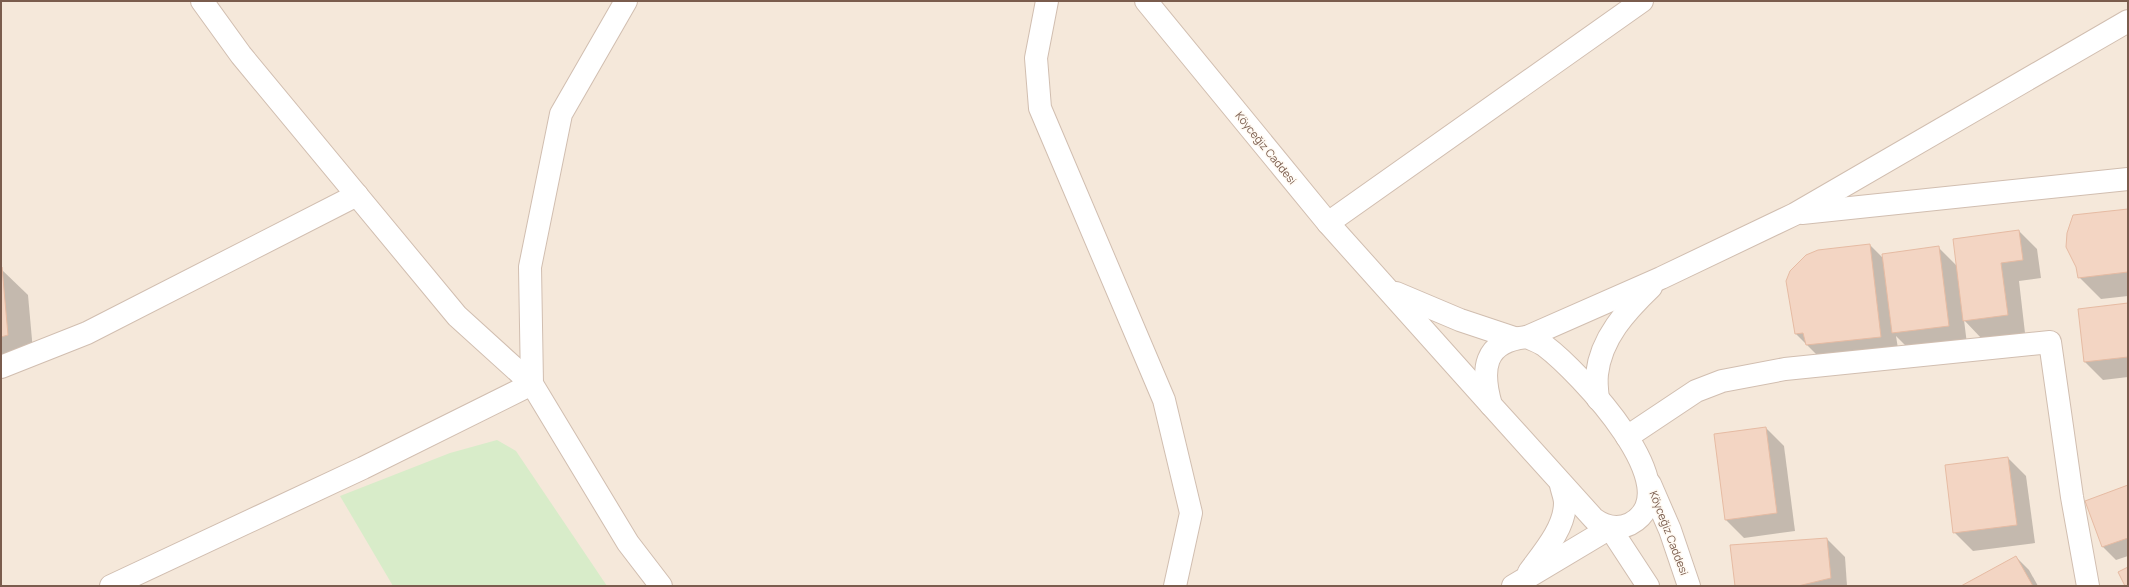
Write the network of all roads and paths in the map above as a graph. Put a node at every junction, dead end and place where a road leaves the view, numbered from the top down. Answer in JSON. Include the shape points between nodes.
{"nodes":[{"id":1,"x":202,"y":1,"type":"edge"},
{"id":2,"x":626,"y":1,"type":"edge"},
{"id":3,"x":1047,"y":1,"type":"edge"},
{"id":4,"x":1146,"y":1,"type":"edge"},
{"id":5,"x":1642,"y":1,"type":"edge"},
{"id":6,"x":2128,"y":21,"type":"edge"},
{"id":7,"x":2128,"y":179,"type":"edge"},
{"id":8,"x":357,"y":195,"type":"junction"},
{"id":9,"x":1795,"y":214,"type":"junction"},
{"id":10,"x":1328,"y":223,"type":"junction"},
{"id":11,"x":1661,"y":278,"type":"junction"},
{"id":12,"x":1391,"y":291,"type":"junction"},
{"id":13,"x":1521,"y":337,"type":"junction"},
{"id":14,"x":1,"y":367,"type":"edge"},
{"id":15,"x":532,"y":384,"type":"junction"},
{"id":16,"x":1598,"y":399,"type":"junction"},
{"id":17,"x":1491,"y":405,"type":"junction"},
{"id":18,"x":1627,"y":437,"type":"junction"},
{"id":19,"x":1648,"y":480,"type":"junction"},
{"id":20,"x":1561,"y":485,"type":"junction"},
{"id":21,"x":1610,"y":528,"type":"junction"},
{"id":22,"x":1518,"y":584,"type":"edge"},
{"id":23,"x":111,"y":586,"type":"edge"},
{"id":24,"x":661,"y":586,"type":"edge"},
{"id":25,"x":1175,"y":586,"type":"edge"},
{"id":26,"x":1648,"y":586,"type":"edge"},
{"id":27,"x":1689,"y":586,"type":"edge"},
{"id":28,"x":2088,"y":586,"type":"edge"}],
"edges":[{"from":1,"to":8,"type":"street","via":[[241,55]]},
{"from":2,"to":15,"type":"street","via":[[560,114],[530,267]]},
{"from":3,"to":25,"type":"street","via":[[1036,58],[1040,108],[1164,400],[1191,513]]},
{"from":4,"to":10,"type":"street","name":"Köyceğiz Caddesi"},
{"from":5,"to":10,"type":"street"},
{"from":6,"to":9,"type":"street"},
{"from":7,"to":9,"type":"street"},
{"from":8,"to":14,"type":"street","via":[[87,333]]},
{"from":8,"to":15,"type":"street","via":[[457,316]]},
{"from":9,"to":11,"type":"street"},
{"from":10,"to":12,"type":"street","name":"Köyceğiz Caddesi"},
{"from":11,"to":13,"type":"street"},
{"from":11,"to":16,"type":"street","via":[[1633,304],[1607,340],[1597,375]]},
{"from":12,"to":13,"type":"street","name":"Köyceğiz Caddesi","via":[[1460,320]]},
{"from":12,"to":17,"type":"street","name":"Köyceğiz Caddesi"},
{"from":13,"to":16,"type":"street","name":"Köyceğiz Caddesi","via":[[1544,345],[1562,360]]},
{"from":13,"to":17,"type":"street","via":[[1498,347],[1487,363],[1486,389]]},
{"from":15,"to":23,"type":"street","via":[[363,468]]},
{"from":15,"to":24,"type":"street","via":[[628,543]]},
{"from":16,"to":18,"type":"street","name":"Köyceğiz Caddesi"},
{"from":17,"to":20,"type":"street","name":"Köyceğiz Caddesi"},
{"from":18,"to":19,"type":"street","name":"Köyceğiz Caddesi"},
{"from":18,"to":28,"type":"street","via":[[1696,391],[1722,381],[1785,369],[2050,342],[2072,497]]},
{"from":19,"to":21,"type":"street","via":[[1647,509],[1627,525]]},
{"from":19,"to":27,"type":"street","name":"Köyceğiz Caddesi","via":[[1670,530]]},
{"from":20,"to":21,"type":"street","name":"Köyceğiz Caddesi","via":[[1594,519]]},
{"from":20,"to":22,"type":"street","via":[[1565,504],[1554,535]]},
{"from":21,"to":22,"type":"street"},
{"from":21,"to":26,"type":"street"}]}
